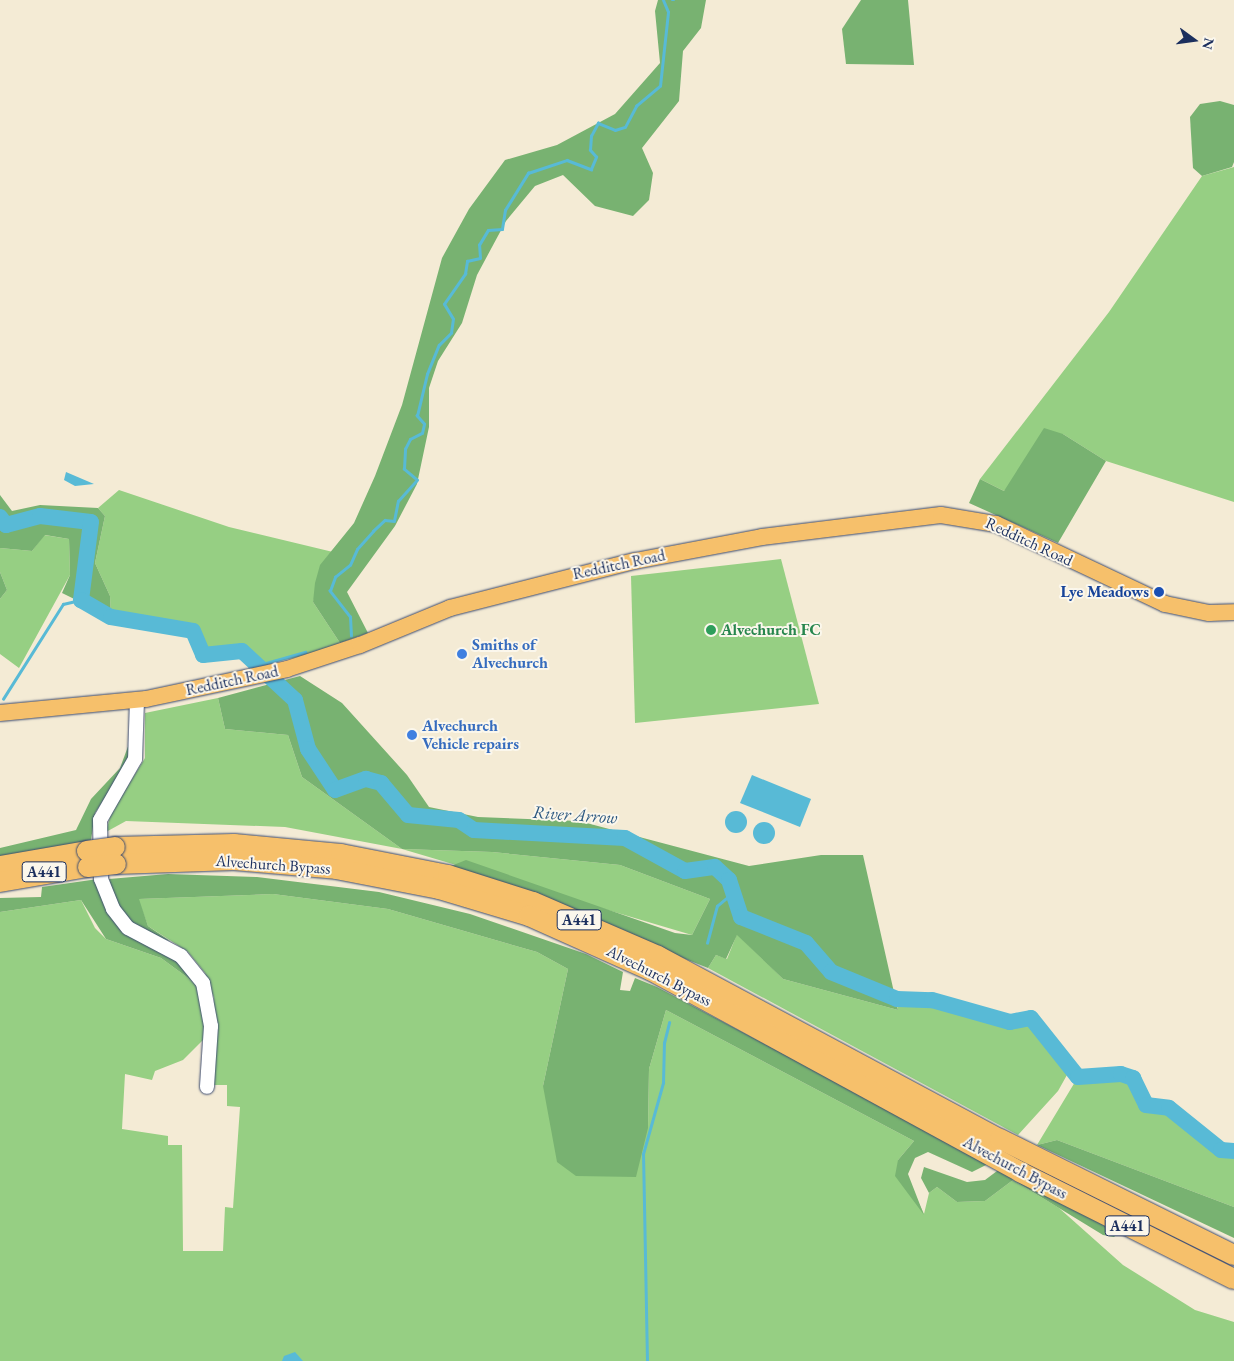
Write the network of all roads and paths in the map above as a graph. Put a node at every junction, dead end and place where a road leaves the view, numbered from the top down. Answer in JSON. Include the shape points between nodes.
{"nodes":[{"id":1,"x":1234,"y":612,"type":"edge"},
{"id":2,"x":136,"y":700,"type":"junction"},
{"id":3,"x":0,"y":713,"type":"edge"},
{"id":4,"x":115,"y":856,"type":"junction"},
{"id":5,"x":88,"y":859,"type":"junction"},
{"id":6,"x":0,"y":866,"type":"edge"},
{"id":7,"x":0,"y":882,"type":"edge"},
{"id":8,"x":207,"y":1087,"type":"dead end"},
{"id":9,"x":1234,"y":1255,"type":"edge"},
{"id":10,"x":1234,"y":1279,"type":"edge"}],
"edges":[{"from":1,"to":2,"type":"main road","name":"Redditch Road","via":[[1209,613],[1165,604],[996,524],[940,514],[762,537],[573,574],[450,608],[287,669]]},
{"from":2,"to":3,"type":"main road","name":"Redditch Road"},
{"from":2,"to":8,"type":"street","via":[[135,759],[100,820],[101,880],[113,909],[128,928],[181,956],[203,983],[211,1026]]},
{"from":4,"to":5,"type":"highway","name":"Alvechurch Bypass","number":"A441","bridge":true},
{"from":4,"to":9,"type":"highway","name":"Alvechurch Bypass","number":"A441","via":[[234,844],[341,854],[448,874],[524,899],[658,956],[1036,1158]]},
{"from":4,"to":10,"type":"highway","name":"Alvechurch Bypass","number":"A441","via":[[234,860],[336,869],[439,889],[529,916],[650,970],[1020,1172]]},
{"from":5,"to":6,"type":"highway","name":"Alvechurch Bypass","number":"A441"},
{"from":5,"to":7,"type":"highway","name":"Alvechurch Bypass","number":"A441"}]}
